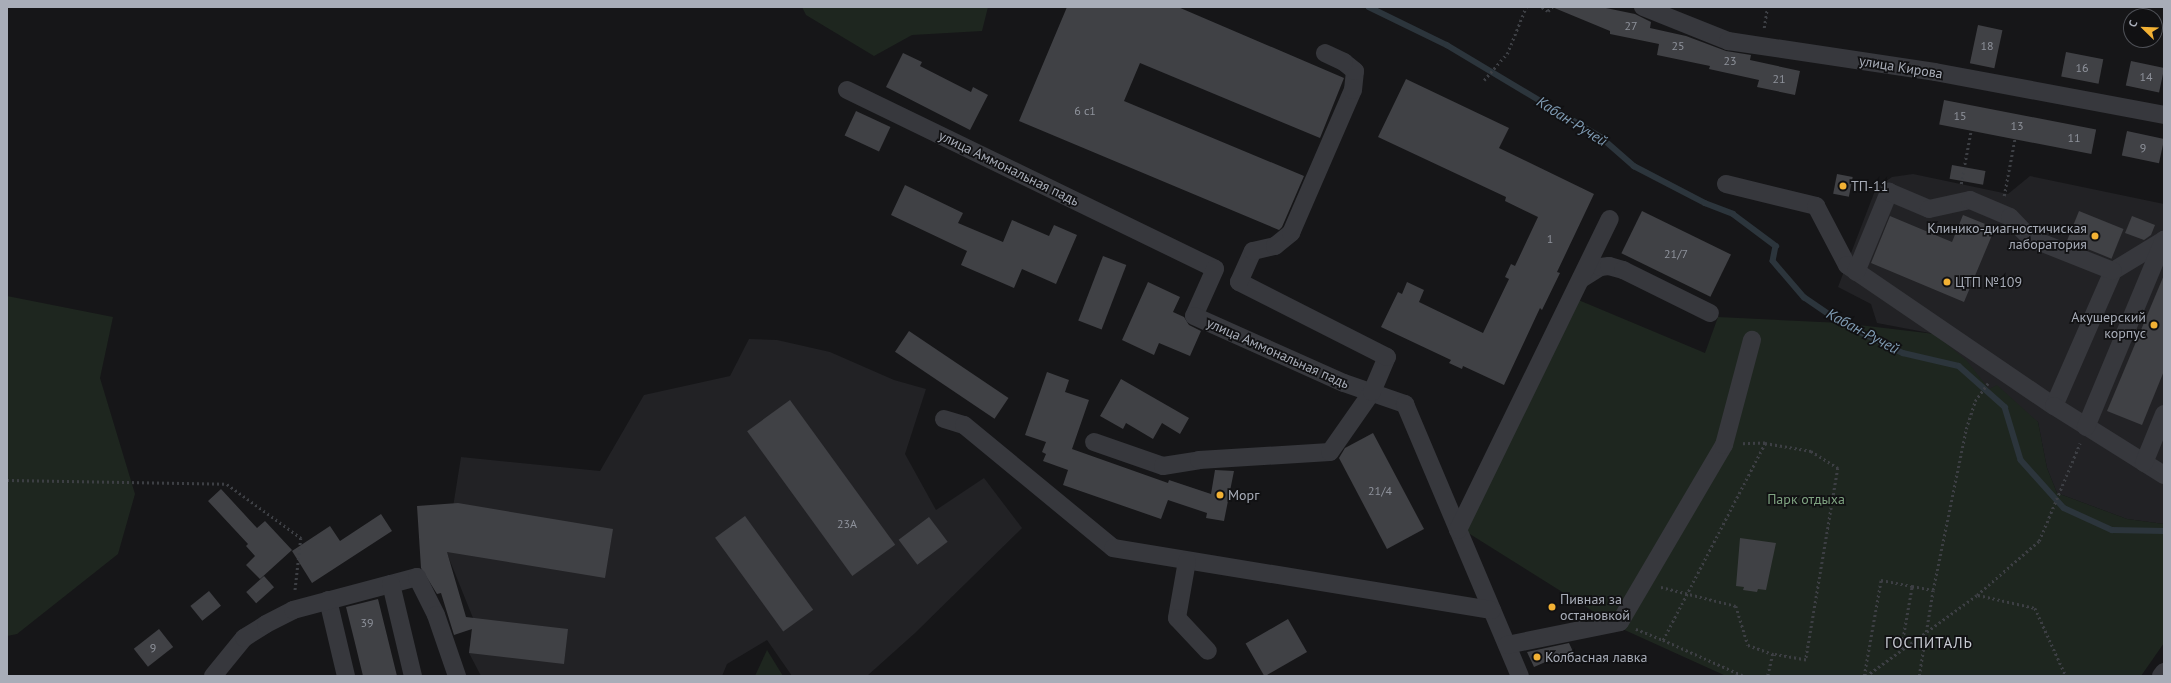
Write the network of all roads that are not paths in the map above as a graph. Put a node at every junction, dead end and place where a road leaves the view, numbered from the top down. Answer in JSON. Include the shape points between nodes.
{"nodes":[{"id":1,"x":1643,"y":7,"type":"edge"},
{"id":2,"x":1325,"y":53,"type":"dead end"},
{"id":3,"x":848,"y":90,"type":"dead end"},
{"id":4,"x":2164,"y":115,"type":"edge"},
{"id":5,"x":1726,"y":184,"type":"dead end"},
{"id":6,"x":1610,"y":219,"type":"dead end"},
{"id":7,"x":2164,"y":240,"type":"edge"},
{"id":8,"x":1215,"y":268,"type":"junction"},
{"id":9,"x":2112,"y":271,"type":"junction"},
{"id":10,"x":1856,"y":272,"type":"junction"},
{"id":11,"x":1581,"y":279,"type":"junction"},
{"id":12,"x":1239,"y":282,"type":"junction"},
{"id":13,"x":1710,"y":313,"type":"dead end"},
{"id":14,"x":1752,"y":340,"type":"dead end"},
{"id":15,"x":1372,"y":392,"type":"junction"},
{"id":16,"x":2054,"y":406,"type":"junction"},
{"id":17,"x":2164,"y":414,"type":"edge"},
{"id":18,"x":944,"y":419,"type":"dead end"},
{"id":19,"x":2086,"y":427,"type":"junction"},
{"id":20,"x":1094,"y":442,"type":"dead end"},
{"id":21,"x":2144,"y":463,"type":"junction"},
{"id":22,"x":2164,"y":475,"type":"edge"},
{"id":23,"x":1458,"y":530,"type":"junction"},
{"id":24,"x":1187,"y":561,"type":"junction"},
{"id":25,"x":383,"y":586,"type":"junction"},
{"id":26,"x":328,"y":600,"type":"junction"},
{"id":27,"x":1492,"y":610,"type":"junction"},
{"id":28,"x":1506,"y":644,"type":"junction"},
{"id":29,"x":1208,"y":651,"type":"dead end"},
{"id":30,"x":2164,"y":672,"type":"edge"},
{"id":31,"x":213,"y":676,"type":"edge"},
{"id":32,"x":346,"y":676,"type":"edge"},
{"id":33,"x":414,"y":676,"type":"edge"},
{"id":34,"x":457,"y":676,"type":"edge"},
{"id":35,"x":1520,"y":676,"type":"edge"},
{"id":36,"x":2161,"y":676,"type":"edge"}],
"edges":[{"from":1,"to":4,"type":"street","name":"улица Кирова","via":[[1728,41],[1935,72]]},
{"from":2,"to":12,"type":"street","via":[[1344,62],[1355,71],[1353,90],[1291,233],[1275,246],[1253,251]]},
{"from":3,"to":8,"type":"street","name":"улица Аммональная падь"},
{"from":5,"to":10,"type":"street","via":[[1816,206],[1847,265]]},
{"from":6,"to":11,"type":"street"},
{"from":7,"to":9,"type":"street"},
{"from":7,"to":19,"type":"street"},
{"from":8,"to":12,"type":"street"},
{"from":8,"to":15,"type":"street","name":"улица Аммональная падь","via":[[1194,316],[1344,383]]},
{"from":9,"to":10,"type":"street","via":[[2030,238],[2010,217],[1970,200],[1929,209],[1889,192]]},
{"from":9,"to":16,"type":"street"},
{"from":10,"to":16,"type":"street"},
{"from":11,"to":13,"type":"street","via":[[1600,267],[1609,266],[1623,270]]},
{"from":11,"to":23,"type":"street"},
{"from":12,"to":15,"type":"street","via":[[1387,357]]},
{"from":14,"to":28,"type":"street","via":[[1724,445],[1620,622]]},
{"from":15,"to":20,"type":"street","via":[[1330,452],[1199,460],[1163,466]]},
{"from":15,"to":23,"type":"street","name":"улица Аммональная падь","via":[[1405,404]]},
{"from":16,"to":19,"type":"street"},
{"from":17,"to":21,"type":"street"},
{"from":18,"to":24,"type":"street","via":[[964,425],[1113,548]]},
{"from":19,"to":21,"type":"street"},
{"from":21,"to":22,"type":"street"},
{"from":23,"to":27,"type":"street","name":"улица Аммональная падь"},
{"from":24,"to":27,"type":"street"},
{"from":24,"to":29,"type":"street","via":[[1177,618]]},
{"from":25,"to":26,"type":"street"},
{"from":25,"to":33,"type":"street"},
{"from":25,"to":34,"type":"street","via":[[417,577],[436,615]]},
{"from":26,"to":31,"type":"street","via":[[293,610],[244,638]]},
{"from":26,"to":32,"type":"street"},
{"from":27,"to":28,"type":"street","name":"улица Аммональная падь"},
{"from":28,"to":35,"type":"street","name":"улица Аммональная падь"},
{"from":30,"to":36,"type":"street"}]}
